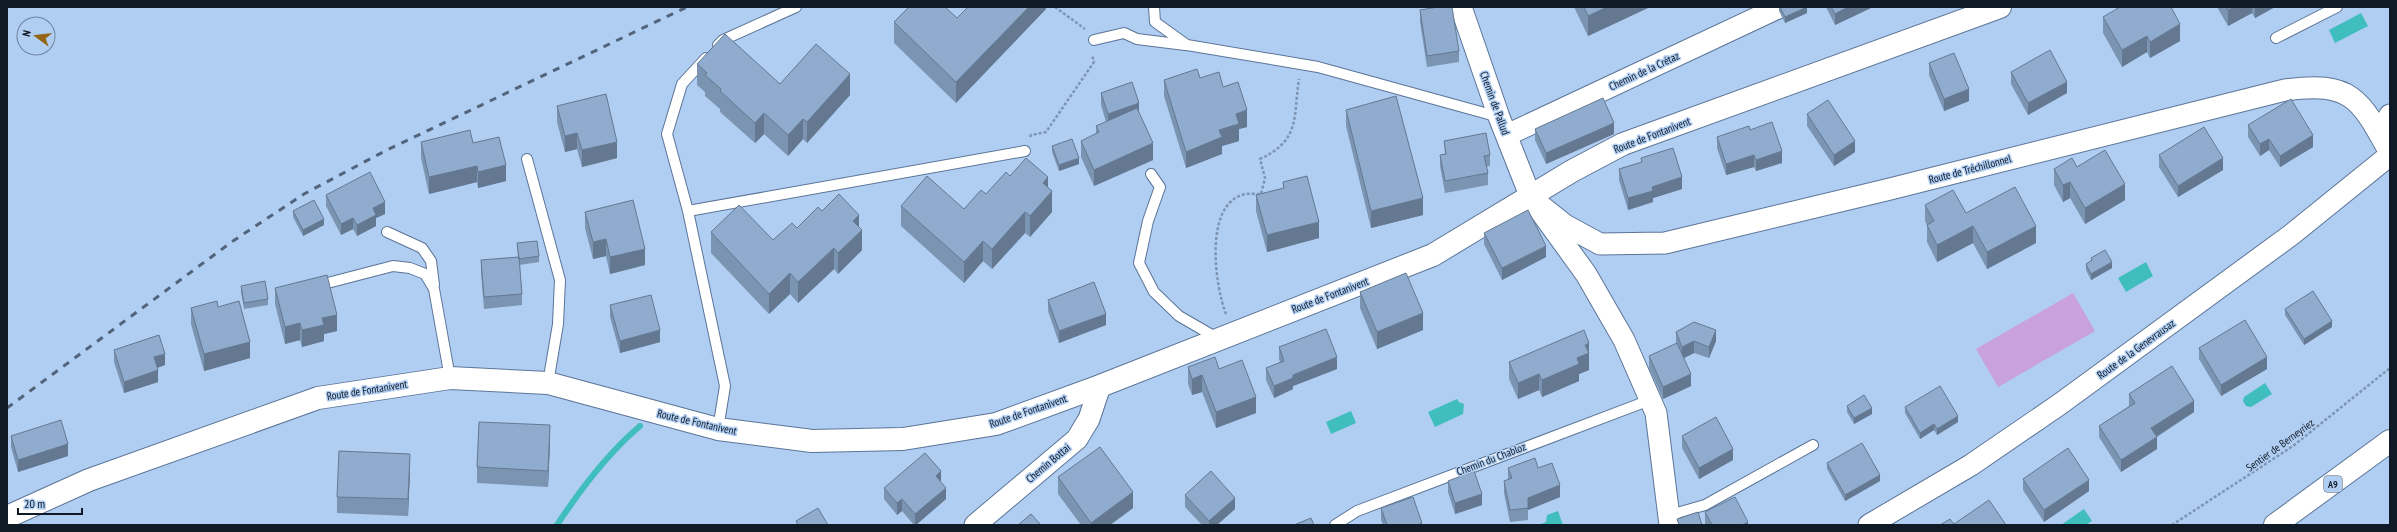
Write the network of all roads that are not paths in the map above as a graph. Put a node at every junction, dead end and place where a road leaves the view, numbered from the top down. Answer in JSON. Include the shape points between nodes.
{"nodes":[{"id":1,"x":796,"y":7,"type":"edge"},
{"id":2,"x":1154,"y":7,"type":"edge"},
{"id":3,"x":1461,"y":7,"type":"edge"},
{"id":4,"x":1780,"y":7,"type":"edge"},
{"id":5,"x":2000,"y":7,"type":"edge"},
{"id":6,"x":2337,"y":7,"type":"edge"},
{"id":7,"x":2276,"y":38,"type":"dead end"},
{"id":8,"x":1094,"y":40,"type":"road end"},
{"id":9,"x":1187,"y":45,"type":"junction"},
{"id":10,"x":2390,"y":115,"type":"edge"},
{"id":11,"x":1498,"y":117,"type":"junction"},
{"id":12,"x":2379,"y":133,"type":"junction"},
{"id":13,"x":1507,"y":136,"type":"junction"},
{"id":14,"x":1025,"y":151,"type":"road end"},
{"id":15,"x":2390,"y":154,"type":"edge"},
{"id":16,"x":527,"y":159,"type":"dead end"},
{"id":17,"x":1151,"y":174,"type":"dead end"},
{"id":18,"x":1531,"y":198,"type":"junction"},
{"id":19,"x":688,"y":211,"type":"junction"},
{"id":20,"x":387,"y":232,"type":"dead end"},
{"id":21,"x":434,"y":289,"type":"junction"},
{"id":22,"x":302,"y":290,"type":"edge"},
{"id":23,"x":1226,"y":336,"type":"junction"},
{"id":24,"x":450,"y":378,"type":"junction"},
{"id":25,"x":548,"y":383,"type":"junction"},
{"id":26,"x":1100,"y":386,"type":"junction"},
{"id":27,"x":1650,"y":400,"type":"junction"},
{"id":28,"x":718,"y":429,"type":"junction"},
{"id":29,"x":2390,"y":441,"type":"edge"},
{"id":30,"x":1814,"y":445,"type":"dead end"},
{"id":31,"x":7,"y":517,"type":"edge"},
{"id":32,"x":1670,"y":520,"type":"edge"},
{"id":33,"x":975,"y":525,"type":"edge"},
{"id":34,"x":1335,"y":525,"type":"edge"},
{"id":35,"x":1869,"y":525,"type":"edge"},
{"id":36,"x":2274,"y":525,"type":"edge"}],
"edges":[{"from":1,"to":19,"type":"lane","via":[[723,40],[682,84],[667,134]]},
{"from":2,"to":9,"type":"lane","via":[[1155,22]]},
{"from":3,"to":11,"type":"street","name":"Chemin de Pallud"},
{"from":4,"to":13,"type":"street","name":"Chemin de la Crétaz"},
{"from":5,"to":18,"type":"main road","name":"Route de Fontanivent","via":[[1623,144],[1572,171]]},
{"from":6,"to":7,"type":"lane"},
{"from":8,"to":9,"type":"lane","via":[[1124,33],[1137,39]]},
{"from":9,"to":11,"type":"lane","via":[[1318,67]]},
{"from":10,"to":12,"type":"street"},
{"from":11,"to":13,"type":"street","name":"Chemin de Pallud"},
{"from":12,"to":15,"type":"street","name":"Route de Tréchillonnel"},
{"from":12,"to":18,"type":"street","name":"Route de Tréchillonnel","via":[[2352,97],[2337,89],[2312,86],[2285,90],[1665,243],[1600,244],[1565,225]]},
{"from":13,"to":18,"type":"street","name":"Chemin de Pallud"},
{"from":14,"to":19,"type":"lane"},
{"from":15,"to":35,"type":"street","name":"Route de la Genevrausaz","via":[[2291,235],[2060,404],[1971,465]]},
{"from":16,"to":25,"type":"lane","via":[[560,280],[558,324]]},
{"from":17,"to":23,"type":"lane","via":[[1160,187],[1148,221],[1139,263],[1154,292],[1179,316]]},
{"from":18,"to":23,"type":"main road","name":"Route de Fontanivent","via":[[1433,255]]},
{"from":18,"to":27,"type":"street","via":[[1590,280],[1624,340]]},
{"from":19,"to":28,"type":"lane","via":[[726,386]]},
{"from":20,"to":21,"type":"lane","via":[[422,248],[431,261]]},
{"from":21,"to":22,"type":"lane","via":[[425,274],[410,268],[393,266]]},
{"from":21,"to":24,"type":"lane"},
{"from":23,"to":26,"type":"main road","name":"Route de Fontanivent"},
{"from":24,"to":25,"type":"main road","name":"Route de Fontanivent"},
{"from":24,"to":31,"type":"main road","name":"Route de Fontanivent","via":[[318,398],[89,480]]},
{"from":25,"to":28,"type":"main road","name":"Route de Fontanivent"},
{"from":26,"to":28,"type":"main road","name":"Route de Fontanivent","via":[[996,424],[903,439],[812,441]]},
{"from":26,"to":33,"type":"street","name":"Chemin Bottai","via":[[1089,419],[1077,439]]},
{"from":27,"to":32,"type":"street","via":[[1656,413]]},
{"from":27,"to":34,"type":"lane","name":"Chemin du Chabloz","via":[[1357,511]]},
{"from":29,"to":36,"type":"main road","number":"A9"},
{"from":30,"to":32,"type":"lane","via":[[1705,505]]}]}
